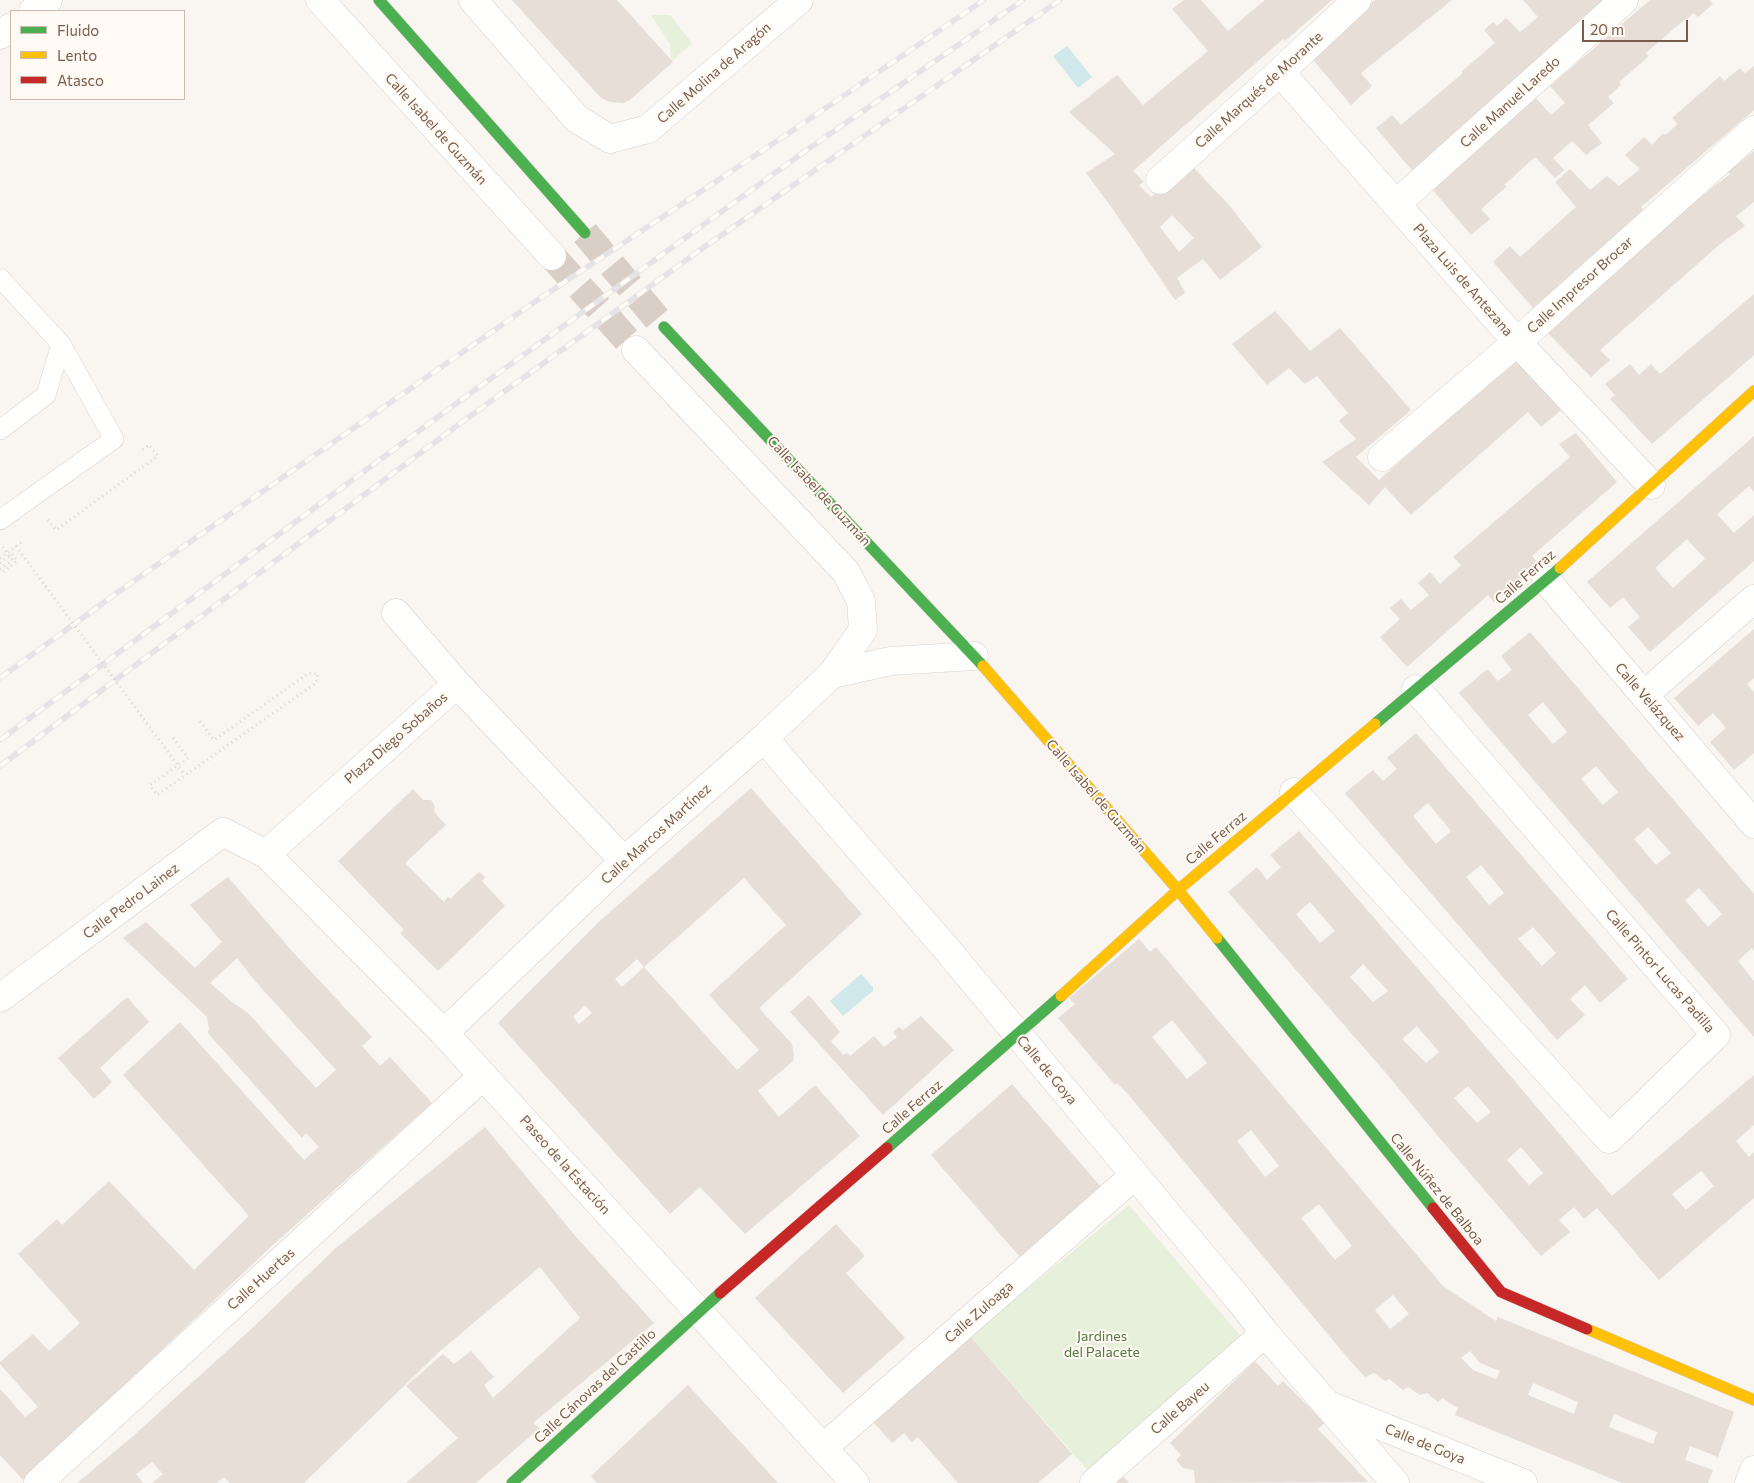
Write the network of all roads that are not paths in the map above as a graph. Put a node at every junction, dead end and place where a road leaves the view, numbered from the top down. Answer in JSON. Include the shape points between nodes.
{"nodes":[{"id":1,"x":48,"y":0,"type":"edge"},
{"id":2,"x":320,"y":0,"type":"edge"},
{"id":3,"x":379,"y":0,"type":"edge"},
{"id":4,"x":473,"y":0,"type":"edge"},
{"id":5,"x":799,"y":0,"type":"edge"},
{"id":6,"x":1356,"y":0,"type":"edge"},
{"id":7,"x":1624,"y":0,"type":"edge"},
{"id":8,"x":34,"y":10,"type":"edge"},
{"id":9,"x":1280,"y":72,"type":"junction"},
{"id":10,"x":1754,"y":130,"type":"edge"},
{"id":11,"x":1160,"y":180,"type":"dead end"},
{"id":12,"x":1396,"y":204,"type":"junction"},
{"id":13,"x":585,"y":233,"type":"tunnel mouth"},
{"id":14,"x":552,"y":256,"type":"tunnel mouth"},
{"id":15,"x":0,"y":278,"type":"edge"},
{"id":16,"x":664,"y":327,"type":"tunnel mouth"},
{"id":17,"x":1517,"y":342,"type":"junction"},
{"id":18,"x":61,"y":344,"type":"junction"},
{"id":19,"x":636,"y":350,"type":"tunnel mouth"},
{"id":20,"x":1754,"y":391,"type":"edge"},
{"id":21,"x":0,"y":430,"type":"edge"},
{"id":22,"x":1382,"y":457,"type":"dead end"},
{"id":23,"x":1651,"y":485,"type":"junction"},
{"id":24,"x":0,"y":520,"type":"edge"},
{"id":25,"x":1546,"y":580,"type":"junction"},
{"id":26,"x":1754,"y":598,"type":"edge"},
{"id":27,"x":396,"y":613,"type":"dead end"},
{"id":28,"x":974,"y":656,"type":"junction"},
{"id":29,"x":832,"y":674,"type":"junction"},
{"id":30,"x":457,"y":684,"type":"junction"},
{"id":31,"x":1416,"y":689,"type":"junction"},
{"id":32,"x":1644,"y":695,"type":"junction"},
{"id":33,"x":764,"y":738,"type":"junction"},
{"id":34,"x":1294,"y":792,"type":"junction"},
{"id":35,"x":1754,"y":824,"type":"edge"},
{"id":36,"x":266,"y":854,"type":"junction"},
{"id":37,"x":624,"y":861,"type":"junction"},
{"id":38,"x":1178,"y":890,"type":"junction"},
{"id":39,"x":0,"y":998,"type":"edge"},
{"id":40,"x":444,"y":1033,"type":"junction"},
{"id":41,"x":1018,"y":1036,"type":"junction"},
{"id":42,"x":483,"y":1076,"type":"junction"},
{"id":43,"x":1135,"y":1175,"type":"junction"},
{"id":44,"x":699,"y":1311,"type":"junction"},
{"id":45,"x":1265,"y":1333,"type":"junction"},
{"id":46,"x":1754,"y":1400,"type":"edge"},
{"id":47,"x":1327,"y":1405,"type":"junction"},
{"id":48,"x":823,"y":1448,"type":"junction"},
{"id":49,"x":1754,"y":1470,"type":"edge"},
{"id":50,"x":38,"y":1483,"type":"edge"},
{"id":51,"x":512,"y":1483,"type":"edge"},
{"id":52,"x":856,"y":1483,"type":"edge"},
{"id":53,"x":1094,"y":1483,"type":"edge"},
{"id":54,"x":1395,"y":1483,"type":"edge"},
{"id":55,"x":1523,"y":1483,"type":"edge"},
{"id":56,"x":1749,"y":1483,"type":"edge"}],
"edges":[{"from":1,"to":8,"type":"street"},
{"from":2,"to":14,"type":"street","name":"Calle Isabel de Guzmán"},
{"from":3,"to":13,"type":"street"},
{"from":4,"to":5,"type":"street","name":"Calle Molina de Aragón","via":[[577,119],[610,139],[648,129]]},
{"from":6,"to":9,"type":"street","name":"Calle Marqués de Morante"},
{"from":7,"to":12,"type":"street","name":"Calle Manuel Laredo"},
{"from":9,"to":11,"type":"street","name":"Calle Marqués de Morante"},
{"from":9,"to":12,"type":"street","name":"Plaza Luis de Antezana"},
{"from":10,"to":17,"type":"street","name":"Calle Impresor Brocar"},
{"from":12,"to":17,"type":"street","name":"Plaza Luis de Antezana"},
{"from":15,"to":18,"type":"lane"},
{"from":16,"to":28,"type":"street","name":"Calle Isabel de Guzmán"},
{"from":17,"to":22,"type":"street","name":"Calle Impresor Brocar"},
{"from":17,"to":23,"type":"street","name":"Plaza Luis de Antezana"},
{"from":18,"to":21,"type":"lane","via":[[46,394]]},
{"from":18,"to":24,"type":"lane","via":[[114,439]]},
{"from":19,"to":29,"type":"street","name":"Calle Marcos Martínez","via":[[846,572],[860,601],[863,630]]},
{"from":20,"to":23,"type":"street","name":"Calle Ferraz"},
{"from":23,"to":25,"type":"street","name":"Calle Ferraz"},
{"from":25,"to":31,"type":"street","name":"Calle Ferraz"},
{"from":25,"to":32,"type":"street","name":"Calle Velázquez"},
{"from":26,"to":32,"type":"street"},
{"from":27,"to":30,"type":"street"},
{"from":28,"to":29,"type":"street","via":[[892,661]]},
{"from":28,"to":38,"type":"street","name":"Calle Isabel de Guzmán"},
{"from":29,"to":33,"type":"street","name":"Calle Marcos Martínez"},
{"from":30,"to":36,"type":"street","name":"Plaza Diego Sobaños"},
{"from":30,"to":37,"type":"street","name":"Plaza Diego Sobaños"},
{"from":31,"to":34,"type":"street","name":"Calle Ferraz"},
{"from":31,"to":34,"type":"street","name":"Calle Pintor Lucas Padilla","via":[[1716,1035],[1610,1139]]},
{"from":32,"to":35,"type":"street","name":"Calle Velázquez"},
{"from":33,"to":37,"type":"street","name":"Calle Marcos Martínez"},
{"from":33,"to":41,"type":"street","name":"Calle de Goya"},
{"from":34,"to":38,"type":"street","name":"Calle Ferraz"},
{"from":36,"to":39,"type":"street","name":"Calle Pedro Lainez","via":[[223,832]]},
{"from":36,"to":40,"type":"street","name":"Paseo de la Estación"},
{"from":37,"to":40,"type":"street","name":"Calle Marcos Martínez"},
{"from":38,"to":41,"type":"street","name":"Calle Ferraz"},
{"from":38,"to":46,"type":"street","name":"Calle Núñez de Balboa","via":[[1500,1292]]},
{"from":40,"to":42,"type":"street","name":"Paseo de la Estación"},
{"from":41,"to":43,"type":"street","name":"Calle de Goya"},
{"from":41,"to":44,"type":"street","name":"Calle Ferraz"},
{"from":42,"to":44,"type":"street","name":"Paseo de la Estación"},
{"from":42,"to":50,"type":"street","name":"Calle Huertas"},
{"from":43,"to":45,"type":"street","name":"Calle de Goya"},
{"from":43,"to":48,"type":"street","name":"Calle Zuloaga"},
{"from":44,"to":48,"type":"street","name":"Paseo de la Estación"},
{"from":44,"to":51,"type":"street","name":"Calle Cánovas del Castillo"},
{"from":45,"to":47,"type":"street","name":"Calle de Goya"},
{"from":45,"to":53,"type":"street","name":"Calle Bayeu"},
{"from":47,"to":54,"type":"street","name":"Calle de Goya"},
{"from":47,"to":55,"type":"street","name":"Calle de Goya"},
{"from":48,"to":52,"type":"street","name":"Paseo de la Estación"},
{"from":49,"to":56,"type":"street"}]}
